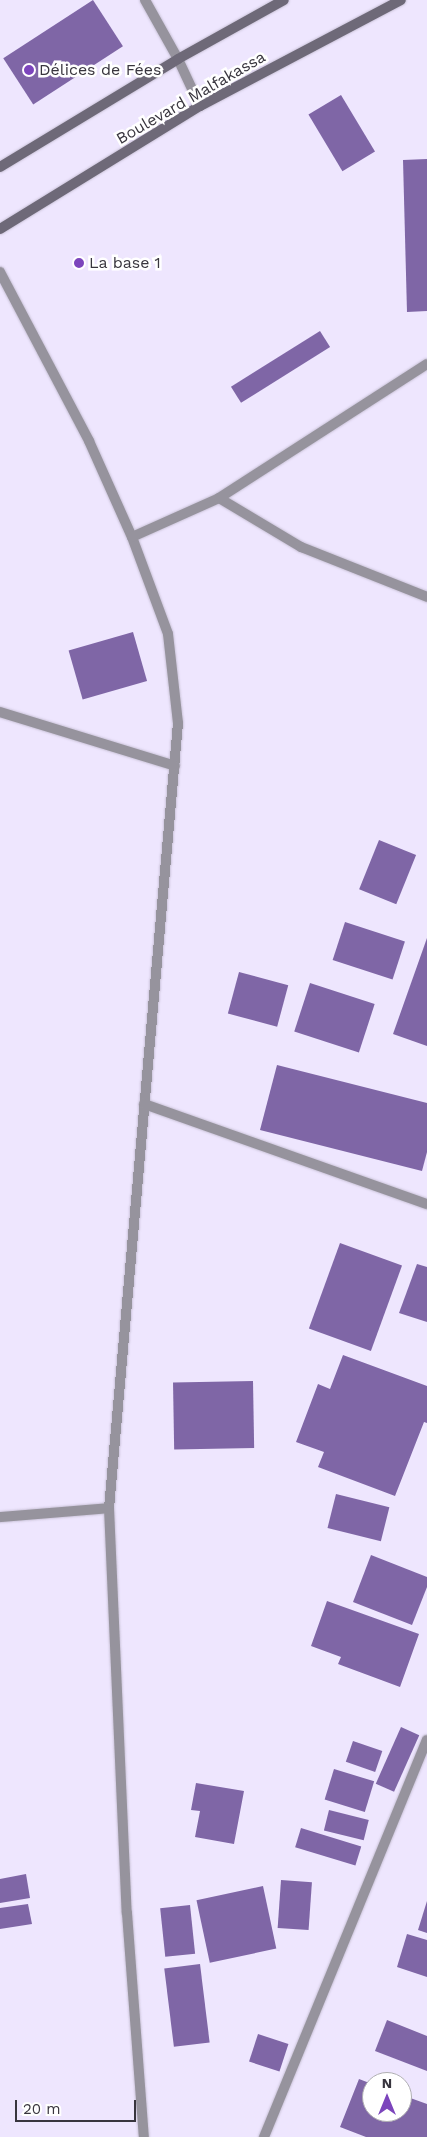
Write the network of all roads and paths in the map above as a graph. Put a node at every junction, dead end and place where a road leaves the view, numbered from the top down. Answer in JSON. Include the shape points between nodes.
{"nodes":[{"id":1,"x":145,"y":0,"type":"edge"},
{"id":2,"x":284,"y":0,"type":"edge"},
{"id":3,"x":401,"y":0,"type":"edge"},
{"id":4,"x":178,"y":59,"type":"junction"},
{"id":5,"x":200,"y":106,"type":"junction"},
{"id":6,"x":0,"y":167,"type":"edge"},
{"id":7,"x":0,"y":229,"type":"edge"},
{"id":8,"x":0,"y":272,"type":"edge"},
{"id":9,"x":427,"y":364,"type":"edge"},
{"id":10,"x":218,"y":498,"type":"junction"},
{"id":11,"x":132,"y":537,"type":"junction"},
{"id":12,"x":427,"y":597,"type":"edge"},
{"id":13,"x":0,"y":712,"type":"edge"},
{"id":14,"x":175,"y":766,"type":"junction"},
{"id":15,"x":144,"y":1104,"type":"junction"},
{"id":16,"x":427,"y":1204,"type":"edge"},
{"id":17,"x":109,"y":1508,"type":"junction"},
{"id":18,"x":0,"y":1517,"type":"edge"},
{"id":19,"x":427,"y":1740,"type":"edge"},
{"id":20,"x":144,"y":2137,"type":"edge"},
{"id":21,"x":264,"y":2137,"type":"edge"}],
"edges":[{"from":1,"to":4,"type":"street"},
{"from":2,"to":4,"type":"main road"},
{"from":3,"to":5,"type":"main road","name":"Boulevard Malfakassa"},
{"from":4,"to":5,"type":"street"},
{"from":4,"to":6,"type":"main road"},
{"from":5,"to":7,"type":"main road","name":"Boulevard Malfakassa"},
{"from":8,"to":11,"type":"street","via":[[88,441]]},
{"from":9,"to":10,"type":"street"},
{"from":10,"to":11,"type":"street"},
{"from":10,"to":12,"type":"street","via":[[301,547]]},
{"from":11,"to":14,"type":"street","via":[[168,634],[178,724]]},
{"from":13,"to":14,"type":"street"},
{"from":14,"to":15,"type":"street"},
{"from":15,"to":16,"type":"street"},
{"from":15,"to":17,"type":"street"},
{"from":17,"to":18,"type":"street"},
{"from":17,"to":20,"type":"street","via":[[127,1913]]},
{"from":19,"to":21,"type":"street"}]}
